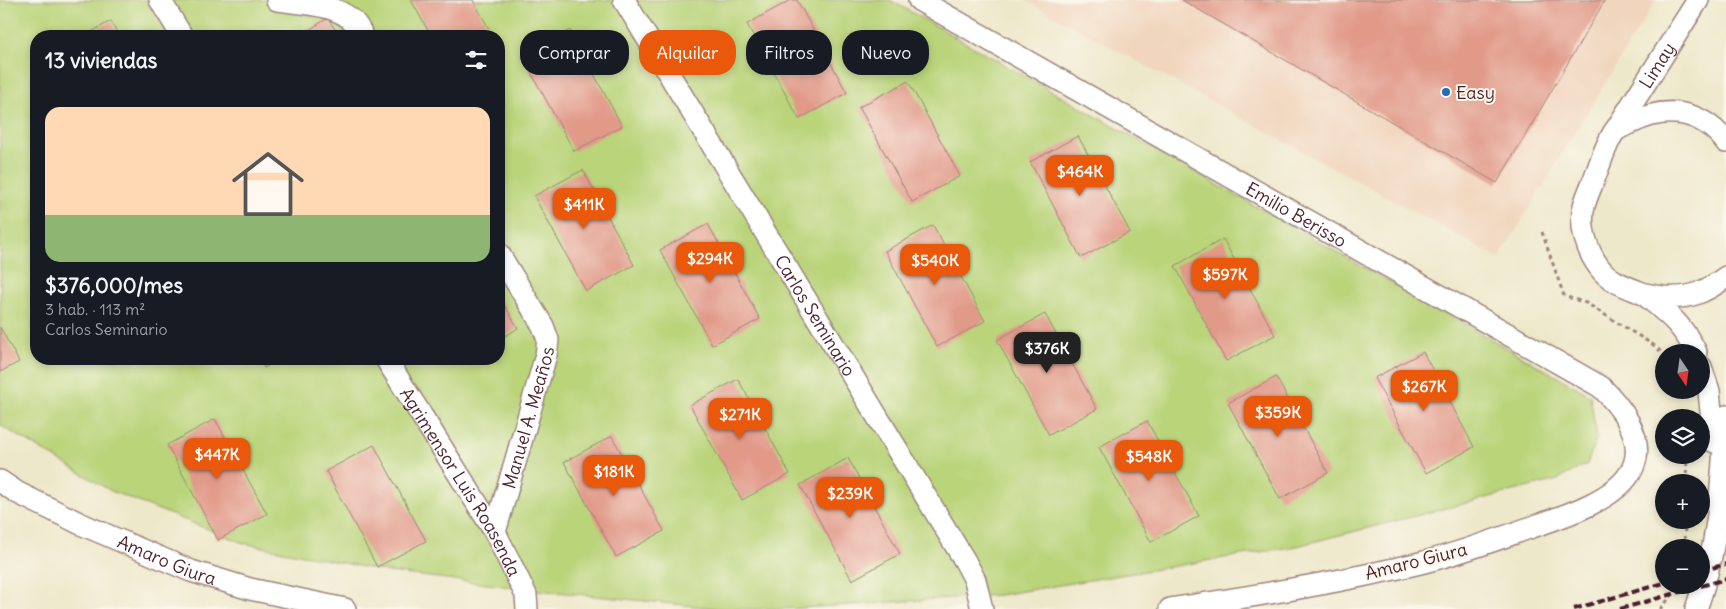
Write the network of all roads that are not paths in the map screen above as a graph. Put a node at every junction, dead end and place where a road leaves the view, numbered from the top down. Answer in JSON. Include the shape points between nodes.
{"nodes":[{"id":1,"x":160,"y":0,"type":"edge"},
{"id":2,"x":278,"y":0,"type":"edge"},
{"id":3,"x":624,"y":0,"type":"edge"},
{"id":4,"x":919,"y":0,"type":"edge"},
{"id":5,"x":1698,"y":0,"type":"edge"},
{"id":6,"x":178,"y":30,"type":"edge"},
{"id":7,"x":359,"y":30,"type":"edge"},
{"id":8,"x":1615,"y":131,"type":"junction"},
{"id":9,"x":1726,"y":142,"type":"edge"},
{"id":10,"x":505,"y":264,"type":"edge"},
{"id":11,"x":1726,"y":277,"type":"edge"},
{"id":12,"x":1644,"y":295,"type":"junction"},
{"id":13,"x":1692,"y":344,"type":"edge"},
{"id":14,"x":390,"y":365,"type":"edge"},
{"id":15,"x":1710,"y":391,"type":"edge"},
{"id":16,"x":1726,"y":416,"type":"edge"},
{"id":17,"x":1635,"y":459,"type":"joint"},
{"id":18,"x":0,"y":481,"type":"edge"},
{"id":19,"x":1720,"y":505,"type":"junction"},
{"id":20,"x":495,"y":532,"type":"junction"},
{"id":21,"x":345,"y":609,"type":"edge"},
{"id":22,"x":527,"y":609,"type":"edge"},
{"id":23,"x":982,"y":609,"type":"edge"},
{"id":24,"x":1170,"y":609,"type":"edge"},
{"id":25,"x":1696,"y":609,"type":"edge"}],
"edges":[{"from":1,"to":6,"type":"street"},
{"from":2,"to":7,"type":"street","via":[[330,8],[354,21]]},
{"from":3,"to":23,"type":"street","name":"Carlos Seminario","via":[[965,561],[975,580]]},
{"from":4,"to":17,"type":"street","name":"Emilio Berisso","via":[[1601,387],[1618,404],[1630,424],[1636,444]]},
{"from":5,"to":8,"type":"street","name":"Limay"},
{"from":8,"to":9,"type":"street","via":[[1639,119],[1662,113],[1685,113],[1706,122]]},
{"from":8,"to":12,"type":"street","name":"Limay","via":[[1583,208],[1583,233],[1599,268],[1617,283]]},
{"from":10,"to":20,"type":"street","name":"Manuel A. Meaños","via":[[543,326],[548,340]]},
{"from":11,"to":12,"type":"street","via":[[1692,296]]},
{"from":12,"to":13,"type":"street","via":[[1674,319]]},
{"from":14,"to":20,"type":"street","name":"Agrimensor Luis Roasenda"},
{"from":15,"to":19,"type":"street"},
{"from":16,"to":19,"type":"street"},
{"from":17,"to":24,"type":"street","name":"Amaro Giura","via":[[1630,473],[1616,488],[1600,498],[1574,512],[1488,542],[1421,563]]},
{"from":18,"to":21,"type":"street","name":"Amaro Giura","via":[[81,524],[192,571],[250,589]]},
{"from":19,"to":25,"type":"street","via":[[1711,556]]},
{"from":20,"to":22,"type":"street","name":"Agrimensor Luis Roasenda","via":[[526,595]]}]}
